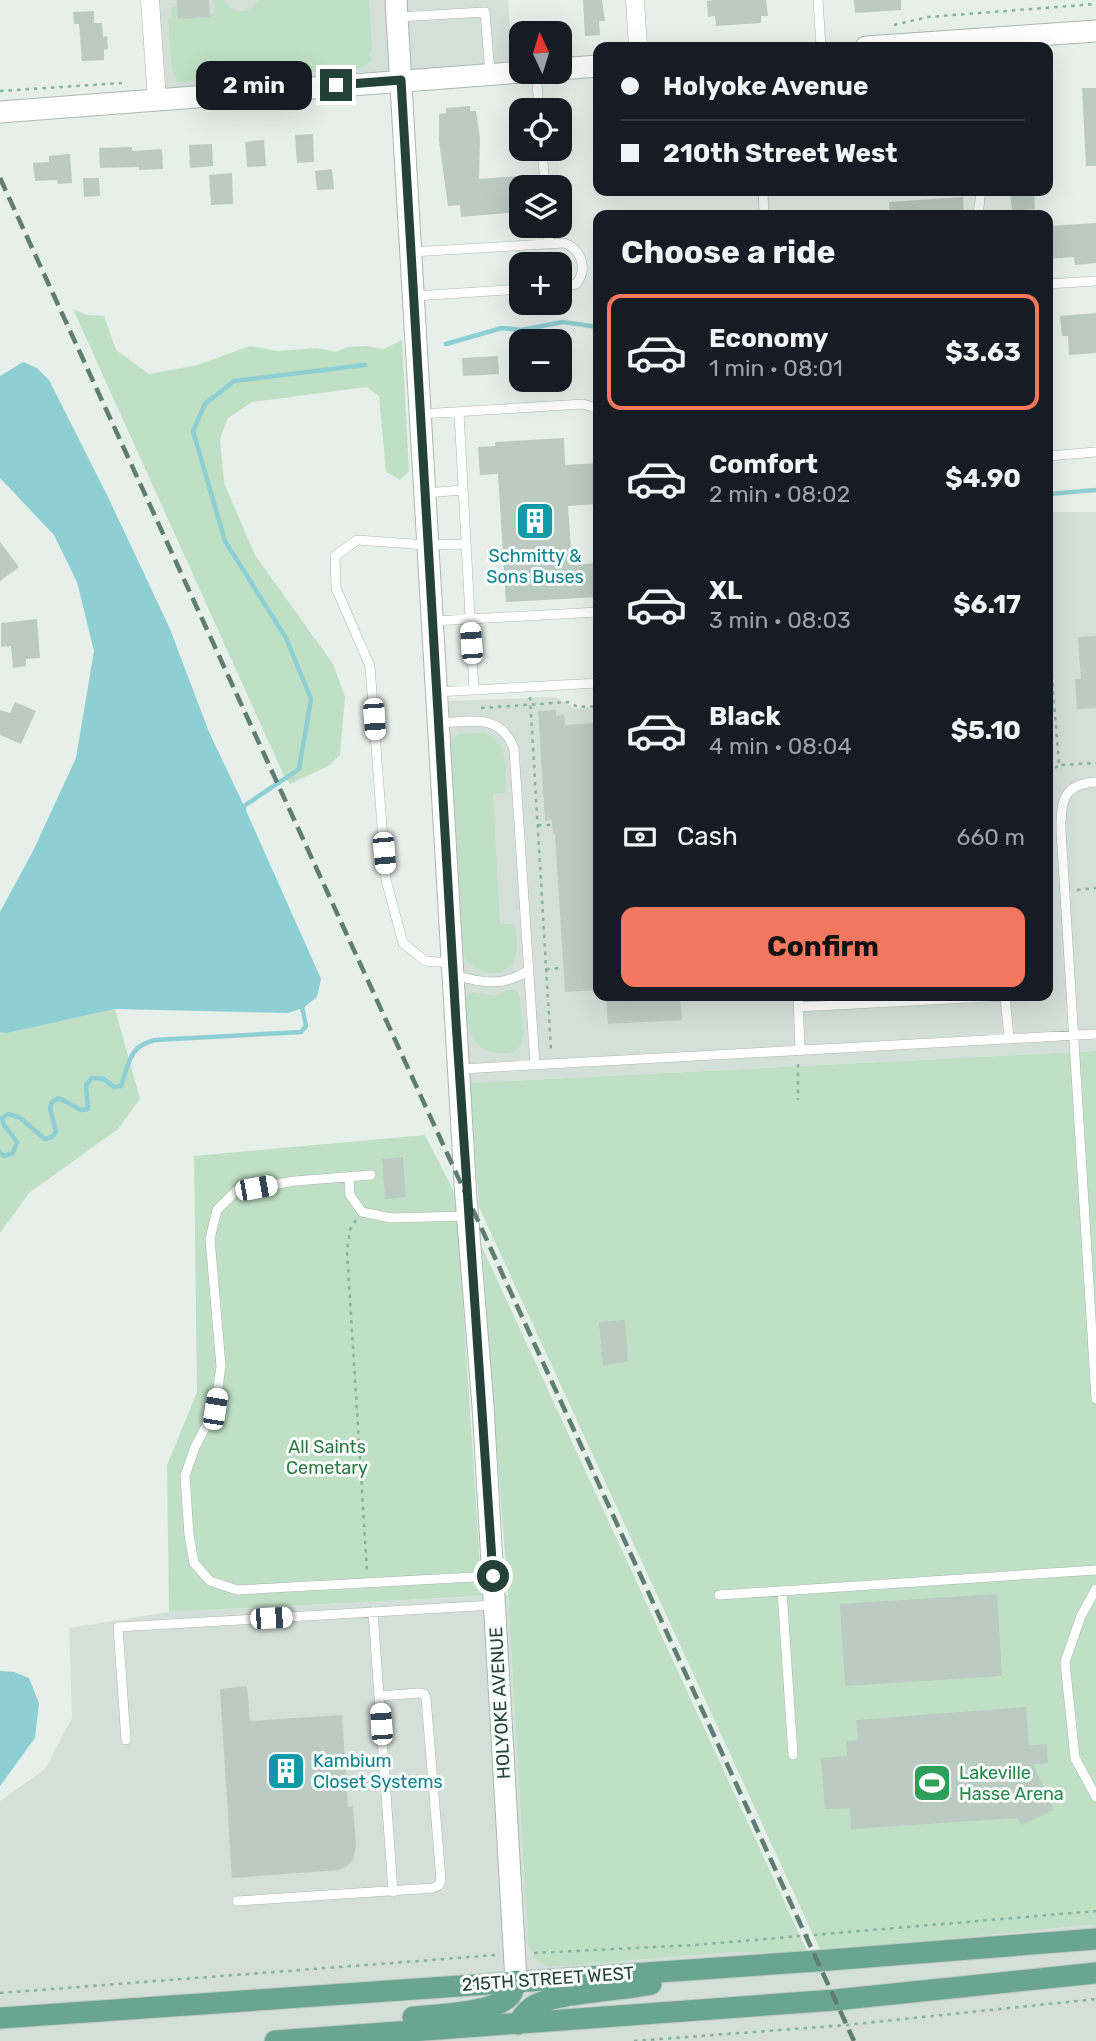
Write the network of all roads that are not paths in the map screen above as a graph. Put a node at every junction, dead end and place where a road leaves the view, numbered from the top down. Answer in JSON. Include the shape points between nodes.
{"nodes":[{"id":1,"x":150,"y":0,"type":"edge"},
{"id":2,"x":635,"y":0,"type":"edge"},
{"id":3,"x":818,"y":0,"type":"edge"},
{"id":4,"x":396,"y":9,"type":"edge"},
{"id":5,"x":1096,"y":31,"type":"edge"},
{"id":6,"x":638,"y":42,"type":"edge"},
{"id":7,"x":821,"y":42,"type":"edge"},
{"id":8,"x":981,"y":42,"type":"edge"},
{"id":9,"x":593,"y":66,"type":"edge"},
{"id":10,"x":572,"y":68,"type":"edge"},
{"id":11,"x":509,"y":73,"type":"edge"},
{"id":12,"x":490,"y":74,"type":"junction"},
{"id":13,"x":401,"y":80,"type":"junction"},
{"id":14,"x":156,"y":90,"type":"junction"},
{"id":15,"x":0,"y":113,"type":"edge"},
{"id":16,"x":549,"y":238,"type":"edge"},
{"id":17,"x":549,"y":244,"type":"junction"},
{"id":18,"x":411,"y":252,"type":"junction"},
{"id":19,"x":1096,"y":281,"type":"edge"},
{"id":20,"x":1053,"y":284,"type":"edge"},
{"id":21,"x":572,"y":285,"type":"edge"},
{"id":22,"x":509,"y":290,"type":"edge"},
{"id":23,"x":413,"y":296,"type":"junction"},
{"id":24,"x":593,"y":407,"type":"edge"},
{"id":25,"x":459,"y":413,"type":"junction"},
{"id":26,"x":419,"y":414,"type":"junction"},
{"id":27,"x":1096,"y":452,"type":"edge"},
{"id":28,"x":1053,"y":456,"type":"edge"},
{"id":29,"x":463,"y":490,"type":"junction"},
{"id":30,"x":424,"y":493,"type":"junction"},
{"id":31,"x":466,"y":544,"type":"junction"},
{"id":32,"x":427,"y":545,"type":"junction"},
{"id":33,"x":593,"y":612,"type":"edge"},
{"id":34,"x":469,"y":619,"type":"junction"},
{"id":35,"x":431,"y":621,"type":"junction"},
{"id":36,"x":593,"y":683,"type":"edge"},
{"id":37,"x":474,"y":690,"type":"junction"},
{"id":38,"x":436,"y":692,"type":"junction"},
{"id":39,"x":438,"y":723,"type":"junction"},
{"id":40,"x":1096,"y":782,"type":"edge"},
{"id":41,"x":452,"y":969,"type":"junction"},
{"id":42,"x":529,"y":970,"type":"junction"},
{"id":43,"x":798,"y":1001,"type":"edge"},
{"id":44,"x":911,"y":1001,"type":"edge"},
{"id":45,"x":1005,"y":1001,"type":"edge"},
{"id":46,"x":799,"y":1007,"type":"junction"},
{"id":47,"x":1096,"y":1034,"type":"edge"},
{"id":48,"x":1072,"y":1036,"type":"junction"},
{"id":49,"x":1009,"y":1039,"type":"junction"},
{"id":50,"x":800,"y":1051,"type":"junction"},
{"id":51,"x":535,"y":1065,"type":"junction"},
{"id":52,"x":458,"y":1069,"type":"junction"},
{"id":53,"x":371,"y":1175,"type":"dead end"},
{"id":54,"x":349,"y":1177,"type":"junction"},
{"id":55,"x":468,"y":1216,"type":"junction"},
{"id":56,"x":1096,"y":1399,"type":"edge"},
{"id":57,"x":1096,"y":1570,"type":"edge"},
{"id":58,"x":493,"y":1576,"type":"junction"},
{"id":59,"x":1096,"y":1589,"type":"edge"},
{"id":60,"x":782,"y":1591,"type":"junction"},
{"id":61,"x":719,"y":1595,"type":"dead end"},
{"id":62,"x":495,"y":1605,"type":"junction"},
{"id":63,"x":373,"y":1612,"type":"junction"},
{"id":64,"x":379,"y":1696,"type":"junction"},
{"id":65,"x":126,"y":1740,"type":"dead end"},
{"id":66,"x":793,"y":1755,"type":"dead end"},
{"id":67,"x":1096,"y":1797,"type":"edge"},
{"id":68,"x":393,"y":1892,"type":"junction"},
{"id":69,"x":237,"y":1901,"type":"dead end"},
{"id":70,"x":1096,"y":1939,"type":"edge"},
{"id":71,"x":711,"y":1968,"type":"junction"},
{"id":72,"x":1096,"y":1973,"type":"edge"},
{"id":73,"x":516,"y":1981,"type":"junction"},
{"id":74,"x":0,"y":2018,"type":"edge"},
{"id":75,"x":519,"y":2028,"type":"junction"},
{"id":76,"x":283,"y":2040,"type":"edge"}],
"edges":[{"from":1,"to":14,"type":"street"},
{"from":2,"to":6,"type":"street"},
{"from":3,"to":7,"type":"lane"},
{"from":4,"to":12,"type":"lane","via":[[485,12]]},
{"from":4,"to":13,"type":"street","name":"HOLYOKE AVENUE"},
{"from":5,"to":8,"type":"street"},
{"from":9,"to":10,"type":"street"},
{"from":11,"to":12,"type":"street"},
{"from":12,"to":13,"type":"street"},
{"from":13,"to":14,"type":"street"},
{"from":13,"to":18,"type":"street","name":"HOLYOKE AVENUE"},
{"from":14,"to":15,"type":"street"},
{"from":16,"to":17,"type":"lane"},
{"from":17,"to":18,"type":"lane"},
{"from":17,"to":21,"type":"lane","via":[[573,246],[581,261],[581,275]]},
{"from":18,"to":23,"type":"street","name":"HOLYOKE AVENUE"},
{"from":19,"to":20,"type":"lane"},
{"from":22,"to":23,"type":"lane"},
{"from":23,"to":26,"type":"street","name":"HOLYOKE AVENUE"},
{"from":24,"to":25,"type":"lane","via":[[583,404]]},
{"from":25,"to":26,"type":"lane"},
{"from":25,"to":29,"type":"lane"},
{"from":26,"to":30,"type":"street","name":"HOLYOKE AVENUE"},
{"from":27,"to":28,"type":"lane"},
{"from":29,"to":30,"type":"lane"},
{"from":29,"to":31,"type":"lane"},
{"from":30,"to":32,"type":"street","name":"HOLYOKE AVENUE"},
{"from":31,"to":32,"type":"lane"},
{"from":31,"to":34,"type":"lane"},
{"from":32,"to":35,"type":"street","name":"HOLYOKE AVENUE"},
{"from":32,"to":41,"type":"lane","via":[[357,540],[335,556],[335,567],[337,588],[370,666],[386,880],[403,943],[425,961]]},
{"from":33,"to":34,"type":"lane"},
{"from":34,"to":35,"type":"lane"},
{"from":34,"to":37,"type":"lane"},
{"from":35,"to":38,"type":"street","name":"HOLYOKE AVENUE"},
{"from":36,"to":37,"type":"lane"},
{"from":37,"to":38,"type":"lane"},
{"from":38,"to":39,"type":"street","name":"HOLYOKE AVENUE"},
{"from":39,"to":41,"type":"street","name":"HOLYOKE AVENUE"},
{"from":39,"to":42,"type":"lane","via":[[493,723],[509,735],[514,749]]},
{"from":40,"to":48,"type":"lane","via":[[1082,783],[1067,792],[1061,806]]},
{"from":41,"to":42,"type":"lane","via":[[481,983],[517,978]]},
{"from":41,"to":52,"type":"street","name":"HOLYOKE AVENUE"},
{"from":42,"to":51,"type":"lane"},
{"from":43,"to":46,"type":"lane"},
{"from":44,"to":46,"type":"lane"},
{"from":45,"to":49,"type":"lane"},
{"from":46,"to":50,"type":"lane"},
{"from":47,"to":48,"type":"lane"},
{"from":48,"to":49,"type":"lane"},
{"from":48,"to":56,"type":"lane"},
{"from":49,"to":50,"type":"lane"},
{"from":50,"to":51,"type":"lane"},
{"from":51,"to":52,"type":"lane"},
{"from":52,"to":55,"type":"street","name":"HOLYOKE AVENUE"},
{"from":53,"to":54,"type":"lane"},
{"from":54,"to":55,"type":"lane","via":[[351,1195],[362,1212],[391,1218]]},
{"from":54,"to":58,"type":"lane","via":[[236,1191],[217,1210],[211,1239],[221,1366],[215,1409],[185,1476],[194,1563],[209,1581],[237,1591]]},
{"from":55,"to":58,"type":"street","name":"HOLYOKE AVENUE"},
{"from":57,"to":60,"type":"lane"},
{"from":58,"to":62,"type":"street","name":"HOLYOKE AVENUE"},
{"from":59,"to":67,"type":"lane","via":[[1065,1662],[1075,1758]]},
{"from":60,"to":61,"type":"lane"},
{"from":60,"to":66,"type":"lane"},
{"from":62,"to":63,"type":"lane"},
{"from":62,"to":73,"type":"street","name":"HOLYOKE AVENUE"},
{"from":63,"to":64,"type":"lane"},
{"from":63,"to":65,"type":"lane","via":[[118,1627]]},
{"from":64,"to":68,"type":"lane"},
{"from":64,"to":68,"type":"lane","via":[[419,1693],[426,1698],[439,1854],[439,1885]]},
{"from":68,"to":69,"type":"lane"},
{"from":70,"to":71,"type":"main road","name":"215TH STREET WEST"},
{"from":71,"to":73,"type":"main road","name":"215TH STREET WEST"},
{"from":71,"to":75,"type":"main road","via":[[534,2005],[522,2016]]},
{"from":72,"to":75,"type":"main road"},
{"from":73,"to":74,"type":"main road","name":"215TH STREET WEST"},
{"from":73,"to":76,"type":"main road","via":[[511,1996],[499,2004],[349,2024]]},
{"from":75,"to":76,"type":"main road"}]}
